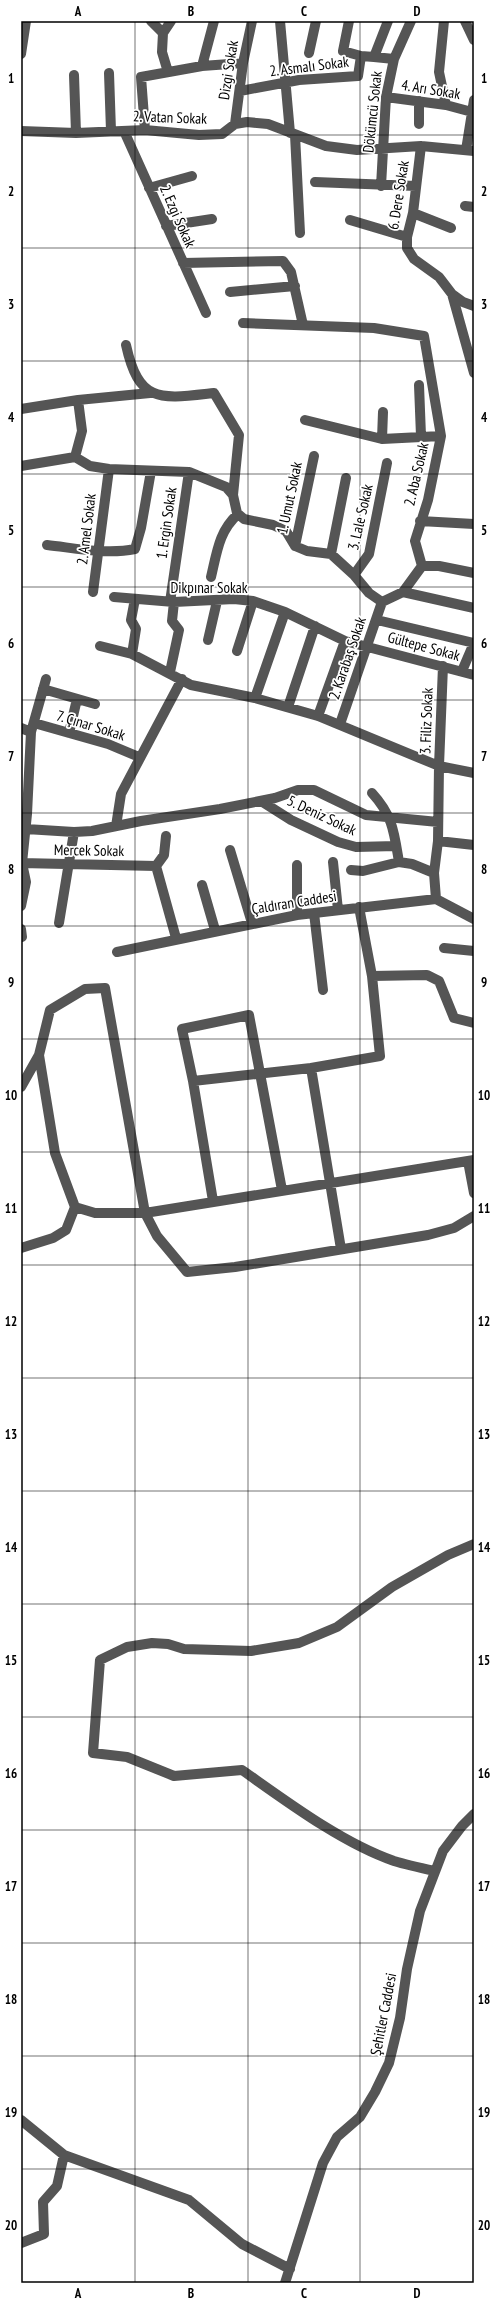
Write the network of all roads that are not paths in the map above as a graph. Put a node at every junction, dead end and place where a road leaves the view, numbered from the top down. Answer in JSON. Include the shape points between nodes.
{"nodes":[{"id":1,"x":26,"y":21,"type":"edge"},
{"id":2,"x":150,"y":21,"type":"edge"},
{"id":3,"x":172,"y":21,"type":"edge"},
{"id":4,"x":214,"y":21,"type":"edge"},
{"id":5,"x":252,"y":21,"type":"edge"},
{"id":6,"x":280,"y":21,"type":"edge"},
{"id":7,"x":316,"y":21,"type":"edge"},
{"id":8,"x":349,"y":21,"type":"edge"},
{"id":9,"x":388,"y":21,"type":"edge"},
{"id":10,"x":411,"y":21,"type":"edge"},
{"id":11,"x":444,"y":21,"type":"edge"},
{"id":12,"x":466,"y":21,"type":"edge"},
{"id":13,"x":163,"y":33,"type":"junction"},
{"id":14,"x":474,"y":40,"type":"edge"},
{"id":15,"x":309,"y":53,"type":"dead end"},
{"id":16,"x":21,"y":54,"type":"edge"},
{"id":17,"x":361,"y":56,"type":"junction"},
{"id":18,"x":374,"y":57,"type":"junction"},
{"id":19,"x":394,"y":59,"type":"junction"},
{"id":20,"x":243,"y":63,"type":"junction"},
{"id":21,"x":202,"y":66,"type":"junction"},
{"id":22,"x":168,"y":72,"type":"junction"},
{"id":23,"x":109,"y":73,"type":"dead end"},
{"id":24,"x":74,"y":75,"type":"dead end"},
{"id":25,"x":286,"y":83,"type":"junction"},
{"id":26,"x":240,"y":91,"type":"junction"},
{"id":27,"x":386,"y":97,"type":"junction"},
{"id":28,"x":420,"y":101,"type":"junction"},
{"id":29,"x":446,"y":105,"type":"junction"},
{"id":30,"x":473,"y":107,"type":"edge"},
{"id":31,"x":236,"y":124,"type":"junction"},
{"id":32,"x":419,"y":124,"type":"dead end"},
{"id":33,"x":111,"y":130,"type":"junction"},
{"id":34,"x":145,"y":130,"type":"junction"},
{"id":35,"x":21,"y":131,"type":"edge"},
{"id":36,"x":124,"y":131,"type":"junction"},
{"id":37,"x":76,"y":133,"type":"junction"},
{"id":38,"x":292,"y":134,"type":"junction"},
{"id":39,"x":421,"y":146,"type":"junction"},
{"id":40,"x":382,"y":147,"type":"junction"},
{"id":41,"x":470,"y":151,"type":"edge"},
{"id":42,"x":192,"y":176,"type":"dead end"},
{"id":43,"x":315,"y":182,"type":"dead end"},
{"id":44,"x":381,"y":186,"type":"junction"},
{"id":45,"x":416,"y":186,"type":"junction"},
{"id":46,"x":149,"y":188,"type":"junction"},
{"id":47,"x":413,"y":213,"type":"junction"},
{"id":48,"x":212,"y":219,"type":"dead end"},
{"id":49,"x":350,"y":220,"type":"dead end"},
{"id":50,"x":166,"y":226,"type":"junction"},
{"id":51,"x":451,"y":228,"type":"dead end"},
{"id":52,"x":300,"y":233,"type":"dead end"},
{"id":53,"x":407,"y":237,"type":"junction"},
{"id":54,"x":183,"y":263,"type":"junction"},
{"id":55,"x":295,"y":286,"type":"junction"},
{"id":56,"x":230,"y":292,"type":"dead end"},
{"id":57,"x":452,"y":294,"type":"junction"},
{"id":58,"x":474,"y":306,"type":"edge"},
{"id":59,"x":206,"y":314,"type":"dead end"},
{"id":60,"x":243,"y":323,"type":"dead end"},
{"id":61,"x":303,"y":325,"type":"junction"},
{"id":62,"x":126,"y":344,"type":"dead end"},
{"id":63,"x":474,"y":373,"type":"edge"},
{"id":64,"x":419,"y":385,"type":"dead end"},
{"id":65,"x":150,"y":393,"type":"junction"},
{"id":66,"x":78,"y":400,"type":"junction"},
{"id":67,"x":21,"y":409,"type":"edge"},
{"id":68,"x":383,"y":412,"type":"dead end"},
{"id":69,"x":305,"y":420,"type":"dead end"},
{"id":70,"x":421,"y":436,"type":"junction"},
{"id":71,"x":441,"y":436,"type":"junction"},
{"id":72,"x":382,"y":439,"type":"junction"},
{"id":73,"x":314,"y":456,"type":"dead end"},
{"id":74,"x":75,"y":457,"type":"junction"},
{"id":75,"x":387,"y":463,"type":"dead end"},
{"id":76,"x":21,"y":466,"type":"edge"},
{"id":77,"x":109,"y":469,"type":"junction"},
{"id":78,"x":151,"y":471,"type":"junction"},
{"id":79,"x":189,"y":472,"type":"junction"},
{"id":80,"x":346,"y":478,"type":"dead end"},
{"id":81,"x":233,"y":495,"type":"junction"},
{"id":82,"x":238,"y":514,"type":"junction"},
{"id":83,"x":420,"y":521,"type":"junction"},
{"id":84,"x":474,"y":524,"type":"edge"},
{"id":85,"x":47,"y":545,"type":"dead end"},
{"id":86,"x":295,"y":546,"type":"junction"},
{"id":87,"x":99,"y":550,"type":"junction"},
{"id":88,"x":331,"y":554,"type":"junction"},
{"id":89,"x":422,"y":566,"type":"junction"},
{"id":90,"x":474,"y":574,"type":"edge"},
{"id":91,"x":354,"y":575,"type":"junction"},
{"id":92,"x":211,"y":576,"type":"dead end"},
{"id":93,"x":93,"y":592,"type":"dead end"},
{"id":94,"x":403,"y":592,"type":"junction"},
{"id":95,"x":114,"y":597,"type":"dead end"},
{"id":96,"x":135,"y":599,"type":"junction"},
{"id":97,"x":217,"y":601,"type":"junction"},
{"id":98,"x":253,"y":601,"type":"junction"},
{"id":99,"x":172,"y":602,"type":"junction"},
{"id":100,"x":382,"y":602,"type":"junction"},
{"id":101,"x":474,"y":608,"type":"edge"},
{"id":102,"x":285,"y":612,"type":"junction"},
{"id":103,"x":377,"y":620,"type":"junction"},
{"id":104,"x":315,"y":626,"type":"junction"},
{"id":105,"x":208,"y":640,"type":"dead end"},
{"id":106,"x":345,"y":641,"type":"junction"},
{"id":107,"x":474,"y":643,"type":"edge"},
{"id":108,"x":100,"y":646,"type":"dead end"},
{"id":109,"x":367,"y":646,"type":"junction"},
{"id":110,"x":237,"y":651,"type":"dead end"},
{"id":111,"x":132,"y":654,"type":"junction"},
{"id":112,"x":443,"y":666,"type":"junction"},
{"id":113,"x":462,"y":671,"type":"junction"},
{"id":114,"x":170,"y":672,"type":"junction"},
{"id":115,"x":474,"y":675,"type":"edge"},
{"id":116,"x":46,"y":679,"type":"dead end"},
{"id":117,"x":182,"y":679,"type":"junction"},
{"id":118,"x":43,"y":690,"type":"junction"},
{"id":119,"x":255,"y":698,"type":"junction"},
{"id":120,"x":77,"y":699,"type":"junction"},
{"id":121,"x":95,"y":704,"type":"dead end"},
{"id":122,"x":288,"y":707,"type":"junction"},
{"id":123,"x":318,"y":716,"type":"junction"},
{"id":124,"x":340,"y":724,"type":"junction"},
{"id":125,"x":28,"y":728,"type":"edge"},
{"id":126,"x":68,"y":733,"type":"junction"},
{"id":127,"x":139,"y":757,"type":"junction"},
{"id":128,"x":439,"y":766,"type":"junction"},
{"id":129,"x":474,"y":773,"type":"edge"},
{"id":130,"x":372,"y":793,"type":"dead end"},
{"id":131,"x":261,"y":801,"type":"junction"},
{"id":132,"x":389,"y":819,"type":"junction"},
{"id":133,"x":438,"y":822,"type":"junction"},
{"id":134,"x":116,"y":826,"type":"junction"},
{"id":135,"x":26,"y":829,"type":"junction"},
{"id":136,"x":74,"y":832,"type":"junction"},
{"id":137,"x":166,"y":836,"type":"dead end"},
{"id":138,"x":438,"y":841,"type":"junction"},
{"id":139,"x":474,"y":845,"type":"edge"},
{"id":140,"x":396,"y":846,"type":"junction"},
{"id":141,"x":230,"y":850,"type":"dead end"},
{"id":142,"x":333,"y":862,"type":"dead end"},
{"id":143,"x":399,"y":862,"type":"junction"},
{"id":144,"x":22,"y":863,"type":"edge"},
{"id":145,"x":68,"y":865,"type":"junction"},
{"id":146,"x":297,"y":865,"type":"dead end"},
{"id":147,"x":156,"y":866,"type":"junction"},
{"id":148,"x":351,"y":870,"type":"dead end"},
{"id":149,"x":434,"y":873,"type":"junction"},
{"id":150,"x":202,"y":885,"type":"dead end"},
{"id":151,"x":436,"y":899,"type":"junction"},
{"id":152,"x":21,"y":906,"type":"edge"},
{"id":153,"x":359,"y":907,"type":"junction"},
{"id":154,"x":338,"y":910,"type":"junction"},
{"id":155,"x":314,"y":913,"type":"junction"},
{"id":156,"x":297,"y":915,"type":"junction"},
{"id":157,"x":474,"y":919,"type":"edge"},
{"id":158,"x":59,"y":923,"type":"dead end"},
{"id":159,"x":252,"y":923,"type":"junction"},
{"id":160,"x":215,"y":930,"type":"junction"},
{"id":161,"x":176,"y":938,"type":"junction"},
{"id":162,"x":444,"y":948,"type":"dead end"},
{"id":163,"x":474,"y":951,"type":"edge"},
{"id":164,"x":117,"y":952,"type":"dead end"},
{"id":165,"x":372,"y":976,"type":"junction"},
{"id":166,"x":323,"y":990,"type":"dead end"},
{"id":167,"x":474,"y":1023,"type":"edge"},
{"id":168,"x":38,"y":1055,"type":"junction"},
{"id":169,"x":311,"y":1068,"type":"junction"},
{"id":170,"x":261,"y":1073,"type":"junction"},
{"id":171,"x":193,"y":1081,"type":"junction"},
{"id":172,"x":21,"y":1087,"type":"edge"},
{"id":173,"x":471,"y":1160,"type":"edge"},
{"id":174,"x":329,"y":1182,"type":"junction"},
{"id":175,"x":282,"y":1190,"type":"junction"},
{"id":176,"x":474,"y":1193,"type":"edge"},
{"id":177,"x":213,"y":1201,"type":"junction"},
{"id":178,"x":75,"y":1207,"type":"junction"},
{"id":179,"x":145,"y":1212,"type":"junction"},
{"id":180,"x":474,"y":1216,"type":"edge"},
{"id":181,"x":21,"y":1248,"type":"edge"},
{"id":182,"x":340,"y":1249,"type":"junction"},
{"id":183,"x":474,"y":1544,"type":"edge"},
{"id":184,"x":474,"y":1814,"type":"edge"},
{"id":185,"x":435,"y":1871,"type":"junction"},
{"id":186,"x":21,"y":2120,"type":"edge"},
{"id":187,"x":64,"y":2155,"type":"junction"},
{"id":188,"x":21,"y":2243,"type":"edge"},
{"id":189,"x":290,"y":2269,"type":"junction"},
{"id":190,"x":285,"y":2283,"type":"edge"}],
"edges":[{"from":1,"to":16,"type":"street"},
{"from":2,"to":13,"type":"street"},
{"from":3,"to":13,"type":"street"},
{"from":4,"to":21,"type":"street"},
{"from":5,"to":20,"type":"street","name":"Dizgi Sokak"},
{"from":6,"to":25,"type":"street"},
{"from":7,"to":15,"type":"street"},
{"from":8,"to":17,"type":"street","via":[[343,51]]},
{"from":9,"to":18,"type":"street"},
{"from":10,"to":19,"type":"street","name":"Dökümcü Sokak"},
{"from":11,"to":29,"type":"street","via":[[439,72]]},
{"from":12,"to":14,"type":"street"},
{"from":13,"to":22,"type":"street","via":[[162,52]]},
{"from":17,"to":18,"type":"street","name":"2. Asmalı Sokak"},
{"from":17,"to":25,"type":"street","name":"2. Asmalı Sokak","via":[[358,76]]},
{"from":18,"to":19,"type":"street","name":"2. Asmalı Sokak"},
{"from":19,"to":27,"type":"street","name":"Dökümcü Sokak"},
{"from":20,"to":21,"type":"street"},
{"from":20,"to":26,"type":"street","name":"Dizgi Sokak"},
{"from":21,"to":22,"type":"street"},
{"from":22,"to":34,"type":"street","via":[[141,77]]},
{"from":23,"to":33,"type":"street"},
{"from":24,"to":37,"type":"street"},
{"from":25,"to":26,"type":"street","name":"2. Asmalı Sokak"},
{"from":25,"to":38,"type":"street"},
{"from":26,"to":31,"type":"street","name":"Dizgi Sokak"},
{"from":27,"to":28,"type":"street","name":"4. Arı Sokak"},
{"from":27,"to":40,"type":"street","name":"Dökümcü Sokak"},
{"from":28,"to":29,"type":"street","name":"4. Arı Sokak"},
{"from":28,"to":32,"type":"street"},
{"from":29,"to":30,"type":"street","name":"4. Arı Sokak"},
{"from":30,"to":41,"type":"street"},
{"from":31,"to":34,"type":"street","name":"2. Vatan Sokak","via":[[222,134],[199,135]]},
{"from":31,"to":38,"type":"street","name":"2. Vatan Sokak","via":[[268,124]]},
{"from":33,"to":36,"type":"street","name":"2. Vatan Sokak"},
{"from":33,"to":37,"type":"street","name":"2. Vatan Sokak"},
{"from":34,"to":36,"type":"street","name":"2. Vatan Sokak"},
{"from":35,"to":37,"type":"street","name":"2. Vatan Sokak"},
{"from":36,"to":46,"type":"street","name":"2. Ezgi Sokak"},
{"from":38,"to":40,"type":"street","name":"2. Vatan Sokak","via":[[326,146],[356,150]]},
{"from":38,"to":52,"type":"street"},
{"from":39,"to":40,"type":"street","name":"2. Vatan Sokak"},
{"from":39,"to":41,"type":"street","name":"2. Vatan Sokak"},
{"from":39,"to":45,"type":"street","name":"6. Dere Sokak"},
{"from":40,"to":44,"type":"street","name":"Dökümcü Sokak"},
{"from":42,"to":46,"type":"street"},
{"from":43,"to":44,"type":"street"},
{"from":44,"to":45,"type":"street"},
{"from":45,"to":47,"type":"street","name":"6. Dere Sokak"},
{"from":46,"to":50,"type":"street","name":"2. Ezgi Sokak"},
{"from":47,"to":51,"type":"street"},
{"from":47,"to":53,"type":"street","name":"6. Dere Sokak"},
{"from":48,"to":50,"type":"street"},
{"from":49,"to":53,"type":"street"},
{"from":50,"to":54,"type":"street","name":"2. Ezgi Sokak"},
{"from":53,"to":57,"type":"street","name":"6. Dere Sokak","via":[[407,248],[414,260],[439,277]]},
{"from":54,"to":55,"type":"street","via":[[283,261],[291,272]]},
{"from":54,"to":59,"type":"street","name":"2. Ezgi Sokak"},
{"from":55,"to":56,"type":"street"},
{"from":55,"to":61,"type":"street"},
{"from":57,"to":58,"type":"street"},
{"from":57,"to":63,"type":"street"},
{"from":60,"to":61,"type":"street"},
{"from":61,"to":71,"type":"street","name":"2. Aba Sokak","via":[[374,328],[424,336]]},
{"from":62,"to":65,"type":"street","via":[[132,368],[140,383]]},
{"from":64,"to":70,"type":"street"},
{"from":65,"to":66,"type":"street"},
{"from":65,"to":81,"type":"street","via":[[181,397],[214,393],[239,435]]},
{"from":66,"to":67,"type":"street"},
{"from":66,"to":74,"type":"street","via":[[82,431]]},
{"from":68,"to":72,"type":"street"},
{"from":69,"to":72,"type":"street"},
{"from":70,"to":71,"type":"street"},
{"from":70,"to":72,"type":"street"},
{"from":71,"to":83,"type":"street","name":"2. Aba Sokak","via":[[428,500]]},
{"from":73,"to":86,"type":"street","name":"1. Umut Sokak"},
{"from":74,"to":76,"type":"street"},
{"from":74,"to":77,"type":"street","via":[[90,466]]},
{"from":75,"to":91,"type":"street","name":"3. Lale Sokak","via":[[369,554]]},
{"from":77,"to":78,"type":"street"},
{"from":77,"to":87,"type":"street","name":"2. Amel Sokak"},
{"from":78,"to":79,"type":"street"},
{"from":78,"to":87,"type":"street","via":[[135,549]]},
{"from":79,"to":81,"type":"street","via":[[226,487]]},
{"from":79,"to":99,"type":"street","name":"1. Ergin Sokak"},
{"from":80,"to":88,"type":"street"},
{"from":81,"to":82,"type":"street"},
{"from":82,"to":86,"type":"street","via":[[244,519],[273,525],[286,531]]},
{"from":82,"to":92,"type":"street","via":[[227,524],[221,536]]},
{"from":83,"to":84,"type":"street"},
{"from":83,"to":89,"type":"street","name":"2. Aba Sokak","via":[[415,541]]},
{"from":85,"to":87,"type":"street"},
{"from":86,"to":88,"type":"street","via":[[307,551]]},
{"from":87,"to":93,"type":"street","name":"2. Amel Sokak"},
{"from":88,"to":91,"type":"street"},
{"from":89,"to":90,"type":"street","via":[[439,566]]},
{"from":89,"to":94,"type":"street"},
{"from":91,"to":100,"type":"street","via":[[369,593]]},
{"from":94,"to":100,"type":"street"},
{"from":94,"to":101,"type":"street"},
{"from":95,"to":96,"type":"street","name":"Dikpınar Sokak"},
{"from":96,"to":99,"type":"street","name":"Dikpınar Sokak"},
{"from":96,"to":111,"type":"street","via":[[131,620],[136,629]]},
{"from":97,"to":98,"type":"street","name":"Dikpınar Sokak"},
{"from":97,"to":99,"type":"street","name":"Dikpınar Sokak"},
{"from":97,"to":105,"type":"street"},
{"from":98,"to":102,"type":"street","name":"Dikpınar Sokak"},
{"from":98,"to":110,"type":"street"},
{"from":99,"to":114,"type":"street","name":"1. Ergin Sokak","via":[[172,621],[179,630]]},
{"from":100,"to":103,"type":"street","name":"2. Karabaş Sokak"},
{"from":102,"to":104,"type":"street","name":"Dikpınar Sokak"},
{"from":102,"to":119,"type":"street"},
{"from":103,"to":107,"type":"street"},
{"from":103,"to":109,"type":"street","name":"2. Karabaş Sokak"},
{"from":104,"to":106,"type":"street","name":"Dikpınar Sokak"},
{"from":104,"to":122,"type":"street"},
{"from":106,"to":109,"type":"street","name":"Dikpınar Sokak"},
{"from":106,"to":123,"type":"street"},
{"from":107,"to":113,"type":"street"},
{"from":108,"to":111,"type":"street"},
{"from":109,"to":112,"type":"street","name":"Gültepe Sokak"},
{"from":109,"to":124,"type":"street","name":"2. Karabaş Sokak"},
{"from":111,"to":114,"type":"street"},
{"from":112,"to":113,"type":"street","name":"Gültepe Sokak"},
{"from":112,"to":128,"type":"street","name":"3. Filiz Sokak"},
{"from":113,"to":115,"type":"street","name":"Gültepe Sokak"},
{"from":114,"to":117,"type":"street"},
{"from":116,"to":118,"type":"street","name":"7. Çınar Sokak"},
{"from":117,"to":119,"type":"street","via":[[201,688]]},
{"from":117,"to":127,"type":"street"},
{"from":118,"to":120,"type":"street"},
{"from":118,"to":125,"type":"street","name":"7. Çınar Sokak"},
{"from":119,"to":122,"type":"street"},
{"from":120,"to":121,"type":"street"},
{"from":120,"to":126,"type":"street"},
{"from":122,"to":123,"type":"street"},
{"from":123,"to":124,"type":"street"},
{"from":124,"to":128,"type":"street"},
{"from":125,"to":126,"type":"street","name":"7. Çınar Sokak"},
{"from":125,"to":135,"type":"street","name":"7. Çınar Sokak"},
{"from":126,"to":127,"type":"street","name":"7. Çınar Sokak","via":[[108,744]]},
{"from":127,"to":134,"type":"street","via":[[121,794]]},
{"from":128,"to":129,"type":"street","name":"3. Filiz Sokak"},
{"from":128,"to":133,"type":"street"},
{"from":130,"to":132,"type":"street","via":[[385,807]]},
{"from":131,"to":132,"type":"street","via":[[298,790],[314,790],[366,815]]},
{"from":131,"to":134,"type":"street"},
{"from":131,"to":140,"type":"street","name":"5. Deniz Sokak","via":[[291,820],[338,842],[356,847]]},
{"from":132,"to":133,"type":"street"},
{"from":132,"to":140,"type":"street","via":[[393,825]]},
{"from":133,"to":138,"type":"street"},
{"from":134,"to":136,"type":"street"},
{"from":135,"to":136,"type":"street"},
{"from":135,"to":144,"type":"street","name":"7. Çınar Sokak"},
{"from":136,"to":145,"type":"street"},
{"from":137,"to":147,"type":"street","via":[[164,855]]},
{"from":138,"to":139,"type":"street"},
{"from":138,"to":149,"type":"street"},
{"from":140,"to":143,"type":"street"},
{"from":141,"to":159,"type":"street"},
{"from":142,"to":154,"type":"street"},
{"from":143,"to":148,"type":"street","via":[[363,871]]},
{"from":143,"to":149,"type":"street"},
{"from":144,"to":145,"type":"street","name":"Mercek Sokak"},
{"from":144,"to":152,"type":"street","name":"7. Çınar Sokak","via":[[26,882]]},
{"from":145,"to":147,"type":"street","name":"Mercek Sokak"},
{"from":145,"to":158,"type":"street"},
{"from":146,"to":156,"type":"street"},
{"from":147,"to":161,"type":"street"},
{"from":149,"to":151,"type":"street"},
{"from":150,"to":160,"type":"street"},
{"from":151,"to":153,"type":"street","name":"Çaldıran Caddesi"},
{"from":151,"to":157,"type":"street"},
{"from":153,"to":154,"type":"street","name":"Çaldıran Caddesi"},
{"from":153,"to":165,"type":"street"},
{"from":154,"to":155,"type":"street","name":"Çaldıran Caddesi"},
{"from":155,"to":156,"type":"street","name":"Çaldıran Caddesi"},
{"from":155,"to":166,"type":"street"},
{"from":156,"to":159,"type":"street","name":"Çaldıran Caddesi"},
{"from":159,"to":160,"type":"street","name":"Çaldıran Caddesi"},
{"from":160,"to":161,"type":"street","name":"Çaldıran Caddesi"},
{"from":161,"to":164,"type":"street","name":"Çaldıran Caddesi"},
{"from":162,"to":163,"type":"street"},
{"from":165,"to":167,"type":"street","via":[[427,975],[438,981],[454,1018]]},
{"from":165,"to":169,"type":"street","via":[[380,1056]]},
{"from":168,"to":172,"type":"street"},
{"from":168,"to":178,"type":"street","via":[[55,1153]]},
{"from":168,"to":179,"type":"street","via":[[50,1010],[85,989],[105,988]]},
{"from":169,"to":170,"type":"street"},
{"from":169,"to":174,"type":"street"},
{"from":170,"to":171,"type":"street"},
{"from":170,"to":171,"type":"street","via":[[249,1015],[182,1029]]},
{"from":170,"to":175,"type":"street"},
{"from":171,"to":177,"type":"street"},
{"from":173,"to":174,"type":"street"},
{"from":173,"to":176,"type":"street"},
{"from":174,"to":175,"type":"street"},
{"from":174,"to":182,"type":"street"},
{"from":175,"to":177,"type":"street"},
{"from":177,"to":179,"type":"street"},
{"from":178,"to":179,"type":"street","via":[[95,1213]]},
{"from":178,"to":181,"type":"street","via":[[66,1230],[53,1238]]},
{"from":179,"to":182,"type":"street","via":[[157,1236],[187,1272],[234,1267]]},
{"from":180,"to":182,"type":"street","via":[[454,1228],[428,1235]]},
{"from":183,"to":185,"type":"street","via":[[448,1555],[392,1587],[337,1626],[299,1643],[251,1651],[184,1648],[152,1643],[127,1646],[100,1660],[94,1754],[128,1757],[174,1776],[242,1770],[297,1809],[364,1848],[393,1860]]},
{"from":184,"to":185,"type":"street","name":"Şehitler Caddesi","via":[[443,1851]]},
{"from":185,"to":189,"type":"street","name":"Şehitler Caddesi","via":[[420,1911],[389,2063],[360,2117],[337,2137],[323,2163]]},
{"from":186,"to":187,"type":"street"},
{"from":187,"to":188,"type":"street","via":[[57,2186],[43,2202],[44,2234]]},
{"from":187,"to":189,"type":"street","via":[[189,2200],[242,2244]]},
{"from":189,"to":190,"type":"street","name":"Şehitler Caddesi"}]}
